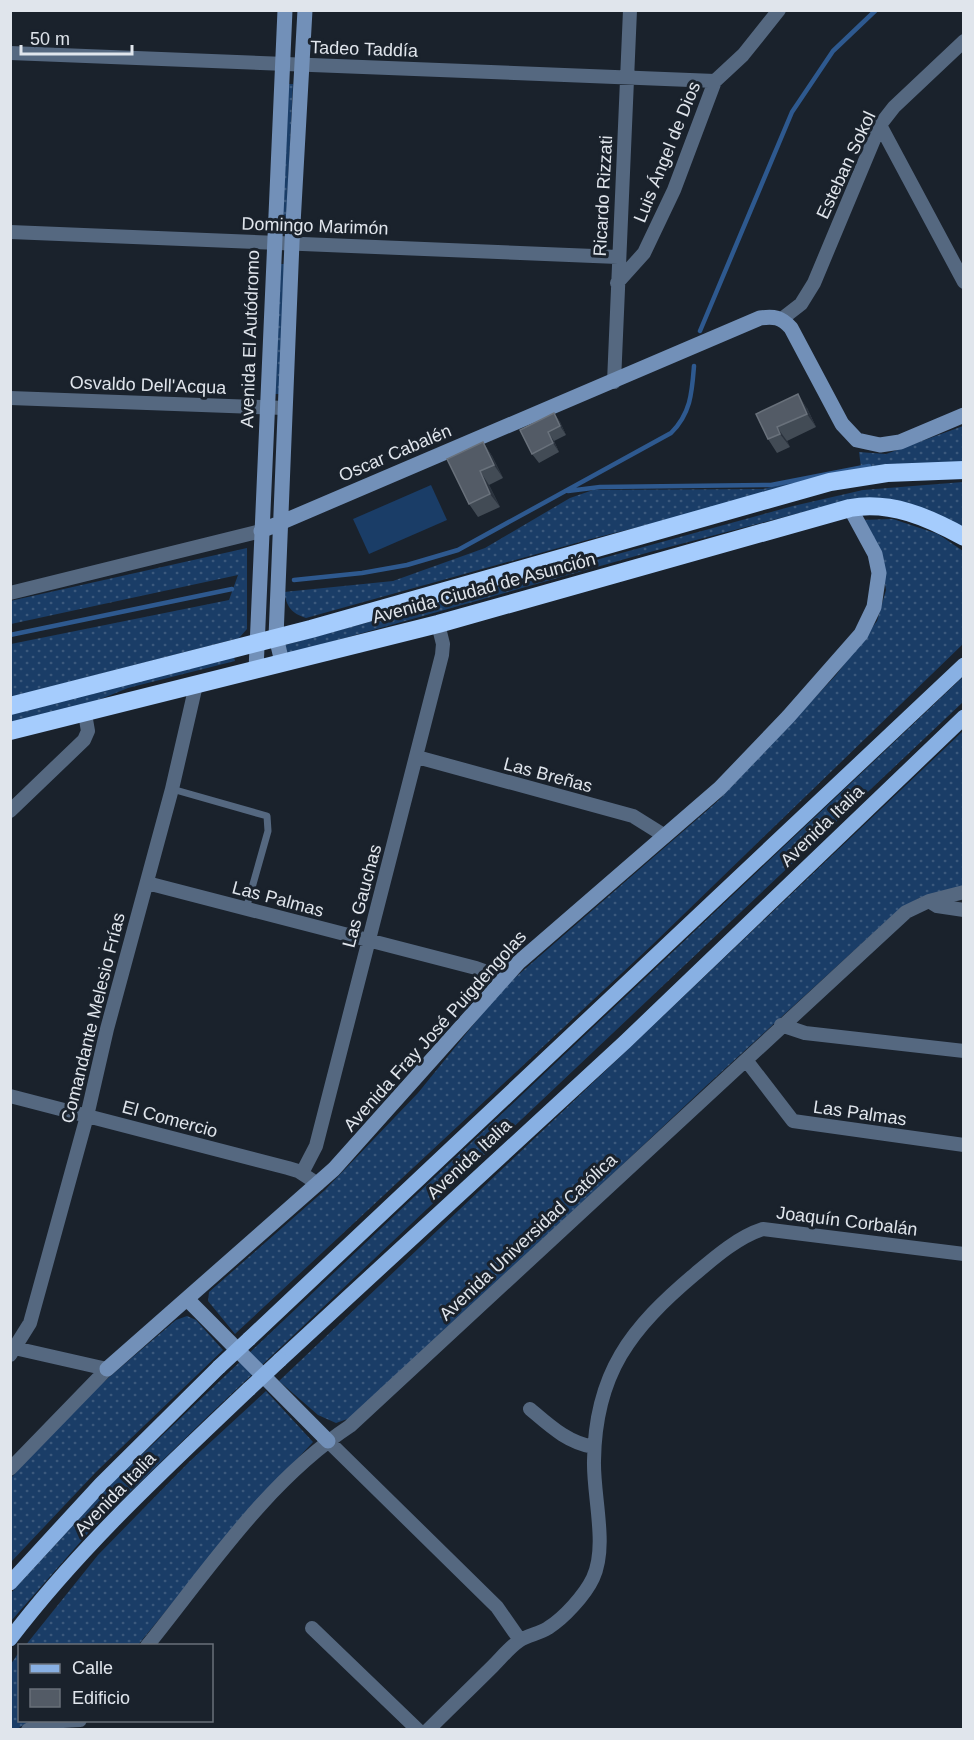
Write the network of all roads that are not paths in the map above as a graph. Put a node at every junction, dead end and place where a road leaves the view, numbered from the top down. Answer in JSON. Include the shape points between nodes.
{"nodes":[{"id":1,"x":285,"y":10,"type":"edge"},
{"id":2,"x":305,"y":10,"type":"edge"},
{"id":3,"x":630,"y":10,"type":"edge"},
{"id":4,"x":779,"y":10,"type":"edge"},
{"id":5,"x":963,"y":41,"type":"edge"},
{"id":6,"x":10,"y":53,"type":"edge"},
{"id":7,"x":283,"y":64,"type":"junction"},
{"id":8,"x":303,"y":65,"type":"junction"},
{"id":9,"x":627,"y":76,"type":"junction"},
{"id":10,"x":716,"y":81,"type":"junction"},
{"id":11,"x":880,"y":125,"type":"junction"},
{"id":12,"x":10,"y":232,"type":"edge"},
{"id":13,"x":292,"y":242,"type":"junction"},
{"id":14,"x":273,"y":243,"type":"junction"},
{"id":15,"x":618,"y":257,"type":"junction"},
{"id":16,"x":617,"y":282,"type":"junction"},
{"id":17,"x":963,"y":282,"type":"edge"},
{"id":18,"x":783,"y":318,"type":"junction"},
{"id":19,"x":614,"y":382,"type":"junction"},
{"id":20,"x":10,"y":398,"type":"edge"},
{"id":21,"x":267,"y":408,"type":"junction"},
{"id":22,"x":285,"y":408,"type":"junction"},
{"id":23,"x":963,"y":415,"type":"edge"},
{"id":24,"x":963,"y":470,"type":"edge"},
{"id":25,"x":850,"y":508,"type":"junction"},
{"id":26,"x":280,"y":522,"type":"junction"},
{"id":27,"x":261,"y":531,"type":"junction"},
{"id":28,"x":963,"y":537,"type":"edge"},
{"id":29,"x":10,"y":593,"type":"edge"},
{"id":30,"x":438,"y":624,"type":"junction"},
{"id":31,"x":276,"y":637,"type":"junction"},
{"id":32,"x":258,"y":642,"type":"junction"},
{"id":33,"x":282,"y":662,"type":"junction"},
{"id":34,"x":963,"y":665,"type":"edge"},
{"id":35,"x":256,"y":670,"type":"junction"},
{"id":36,"x":196,"y":685,"type":"junction"},
{"id":37,"x":10,"y":706,"type":"edge"},
{"id":38,"x":85,"y":714,"type":"junction"},
{"id":39,"x":963,"y":717,"type":"edge"},
{"id":40,"x":10,"y":731,"type":"edge"},
{"id":41,"x":417,"y":757,"type":"junction"},
{"id":42,"x":172,"y":789,"type":"junction"},
{"id":43,"x":10,"y":811,"type":"edge"},
{"id":44,"x":665,"y":836,"type":"junction"},
{"id":45,"x":147,"y":883,"type":"junction"},
{"id":46,"x":963,"y":892,"type":"edge"},
{"id":47,"x":929,"y":901,"type":"junction"},
{"id":48,"x":246,"y":909,"type":"junction"},
{"id":49,"x":963,"y":910,"type":"edge"},
{"id":50,"x":369,"y":941,"type":"junction"},
{"id":51,"x":504,"y":978,"type":"junction"},
{"id":52,"x":781,"y":1025,"type":"junction"},
{"id":53,"x":963,"y":1051,"type":"edge"},
{"id":54,"x":746,"y":1060,"type":"junction"},
{"id":55,"x":10,"y":1096,"type":"edge"},
{"id":56,"x":87,"y":1116,"type":"junction"},
{"id":57,"x":963,"y":1145,"type":"edge"},
{"id":58,"x":302,"y":1173,"type":"junction"},
{"id":59,"x":318,"y":1184,"type":"junction"},
{"id":60,"x":963,"y":1254,"type":"edge"},
{"id":61,"x":188,"y":1300,"type":"junction"},
{"id":62,"x":12,"y":1350,"type":"edge"},
{"id":63,"x":107,"y":1369,"type":"junction"},
{"id":64,"x":530,"y":1409,"type":"dead end"},
{"id":65,"x":328,"y":1441,"type":"junction"},
{"id":66,"x":594,"y":1447,"type":"junction"},
{"id":67,"x":10,"y":1469,"type":"edge"},
{"id":68,"x":10,"y":1583,"type":"edge"},
{"id":69,"x":312,"y":1628,"type":"dead end"},
{"id":70,"x":10,"y":1639,"type":"edge"},
{"id":71,"x":520,"y":1640,"type":"junction"},
{"id":72,"x":149,"y":1644,"type":"edge"},
{"id":73,"x":77,"y":1724,"type":"edge"},
{"id":74,"x":28,"y":1730,"type":"edge"},
{"id":75,"x":418,"y":1730,"type":"edge"},
{"id":76,"x":428,"y":1730,"type":"edge"}],
"edges":[{"from":1,"to":7,"type":"street","name":"Avenida El Autódromo"},
{"from":2,"to":8,"type":"street","name":"Avenida El Autódromo"},
{"from":3,"to":9,"type":"street","name":"Ricardo Rizzati"},
{"from":4,"to":10,"type":"street","name":"Luis Ángel de Dios"},
{"from":5,"to":11,"type":"street","name":"Esteban Sokol"},
{"from":6,"to":7,"type":"street","name":"Tadeo Taddía"},
{"from":7,"to":8,"type":"street","name":"Tadeo Taddía"},
{"from":7,"to":14,"type":"street","name":"Avenida El Autódromo"},
{"from":8,"to":9,"type":"street","name":"Tadeo Taddía"},
{"from":8,"to":13,"type":"street","name":"Avenida El Autódromo"},
{"from":9,"to":10,"type":"street","name":"Tadeo Taddía"},
{"from":9,"to":15,"type":"street","name":"Ricardo Rizzati"},
{"from":10,"to":16,"type":"street","name":"Luis Ángel de Dios","via":[[674,190],[644,253]]},
{"from":11,"to":17,"type":"street"},
{"from":11,"to":18,"type":"street","name":"Esteban Sokol","via":[[814,283],[801,304]]},
{"from":12,"to":14,"type":"street","name":"Domingo Marimón"},
{"from":13,"to":14,"type":"street","name":"Domingo Marimón"},
{"from":13,"to":15,"type":"street","name":"Domingo Marimón"},
{"from":13,"to":22,"type":"street","name":"Avenida El Autódromo"},
{"from":14,"to":21,"type":"street","name":"Avenida El Autódromo"},
{"from":15,"to":16,"type":"street","name":"Ricardo Rizzati"},
{"from":16,"to":19,"type":"street","name":"Ricardo Rizzati"},
{"from":18,"to":19,"type":"street","name":"Oscar Cabalén","via":[[760,318]]},
{"from":18,"to":23,"type":"street","via":[[842,424],[857,440],[900,442]]},
{"from":19,"to":26,"type":"street","name":"Oscar Cabalén"},
{"from":20,"to":21,"type":"street","name":"Osvaldo Dell'Acqua"},
{"from":21,"to":22,"type":"street","name":"Osvaldo Dell'Acqua"},
{"from":21,"to":27,"type":"street","name":"Avenida El Autódromo"},
{"from":22,"to":26,"type":"street","name":"Avenida El Autódromo"},
{"from":24,"to":31,"type":"highway","name":"Avenida Ciudad de Asunción","via":[[887,473],[830,482]]},
{"from":25,"to":28,"type":"highway","name":"Avenida Ciudad de Asunción","via":[[882,507],[912,513]]},
{"from":25,"to":30,"type":"highway","name":"Avenida Ciudad de Asunción"},
{"from":25,"to":44,"type":"street","name":"Avenida Fray José Puigdengolas","via":[[875,554],[879,573],[879,590],[869,621],[780,725],[720,788]]},
{"from":26,"to":27,"type":"street","name":"Oscar Cabalén"},
{"from":26,"to":31,"type":"street","name":"Avenida El Autódromo"},
{"from":27,"to":29,"type":"street","name":"Oscar Cabalén"},
{"from":27,"to":32,"type":"street","name":"Avenida El Autódromo"},
{"from":30,"to":33,"type":"highway","name":"Avenida Ciudad de Asunción"},
{"from":30,"to":41,"type":"street","name":"Las Gauchas","via":[[442,655]]},
{"from":31,"to":32,"type":"highway","name":"Avenida Ciudad de Asunción"},
{"from":31,"to":33,"type":"street","name":"Avenida El Autódromo"},
{"from":32,"to":35,"type":"street","name":"Avenida El Autódromo"},
{"from":32,"to":37,"type":"highway","name":"Avenida Ciudad de Asunción"},
{"from":33,"to":35,"type":"highway","name":"Avenida Ciudad de Asunción"},
{"from":34,"to":68,"type":"main road","name":"Avenida Italia","bridge":true,"via":[[219,1366],[101,1484]]},
{"from":35,"to":36,"type":"highway","name":"Avenida Ciudad de Asunción"},
{"from":36,"to":38,"type":"highway","name":"Avenida Ciudad de Asunción"},
{"from":36,"to":42,"type":"street","name":"Comandante Melesio Frías"},
{"from":38,"to":40,"type":"highway","name":"Avenida Ciudad de Asunción"},
{"from":38,"to":43,"type":"street","via":[[88,731],[84,740]]},
{"from":39,"to":70,"type":"main road","name":"Avenida Italia","bridge":true,"via":[[625,1042],[150,1484]]},
{"from":41,"to":44,"type":"street","name":"Las Breñas","via":[[633,816]]},
{"from":41,"to":50,"type":"street","name":"Las Gauchas"},
{"from":42,"to":45,"type":"street","name":"Comandante Melesio Frías"},
{"from":42,"to":48,"type":"lane","via":[[267,816],[268,831]]},
{"from":44,"to":51,"type":"street","name":"Avenida Fray José Puigdengolas"},
{"from":45,"to":48,"type":"street","name":"Las Palmas"},
{"from":45,"to":56,"type":"street","name":"Comandante Melesio Frías"},
{"from":46,"to":47,"type":"street","name":"Avenida Universidad Católica"},
{"from":47,"to":49,"type":"street"},
{"from":47,"to":52,"type":"street","name":"Avenida Universidad Católica","via":[[906,912]]},
{"from":48,"to":50,"type":"street","name":"Las Palmas"},
{"from":50,"to":51,"type":"street","name":"Las Palmas"},
{"from":50,"to":58,"type":"street","name":"Las Gauchas","via":[[316,1146]]},
{"from":51,"to":59,"type":"street","name":"Avenida Fray José Puigdengolas","via":[[352,1151]]},
{"from":52,"to":53,"type":"street","via":[[805,1033]]},
{"from":52,"to":54,"type":"street","name":"Avenida Universidad Católica"},
{"from":54,"to":57,"type":"street","name":"Las Palmas","via":[[793,1121]]},
{"from":54,"to":65,"type":"street","name":"Avenida Universidad Católica","via":[[350,1426]]},
{"from":55,"to":56,"type":"street","name":"El Comercio"},
{"from":56,"to":58,"type":"street","name":"El Comercio"},
{"from":56,"to":62,"type":"street","name":"Comandante Melesio Frías","via":[[30,1323]]},
{"from":58,"to":59,"type":"street","name":"El Comercio"},
{"from":59,"to":61,"type":"street","name":"Avenida Fray José Puigdengolas"},
{"from":60,"to":66,"type":"street","name":"Joaquín Corbalán","via":[[773,1229],[751,1233],[689,1279],[635,1331],[610,1374]]},
{"from":61,"to":63,"type":"street","name":"Avenida Fray José Puigdengolas"},
{"from":61,"to":65,"type":"street"},
{"from":62,"to":63,"type":"street"},
{"from":63,"to":67,"type":"street","name":"Avenida Fray José Puigdengolas"},
{"from":64,"to":66,"type":"street","via":[[554,1430],[579,1444]]},
{"from":65,"to":71,"type":"street","via":[[497,1607]]},
{"from":65,"to":72,"type":"street","name":"Avenida Universidad Católica","via":[[262,1504]]},
{"from":66,"to":71,"type":"street","name":"Joaquín Corbalán","via":[[598,1564],[584,1592],[551,1627]]},
{"from":69,"to":75,"type":"street"},
{"from":71,"to":76,"type":"street","name":"Joaquín Corbalán"},
{"from":73,"to":74,"type":"street","via":[[46,1722]]}]}
